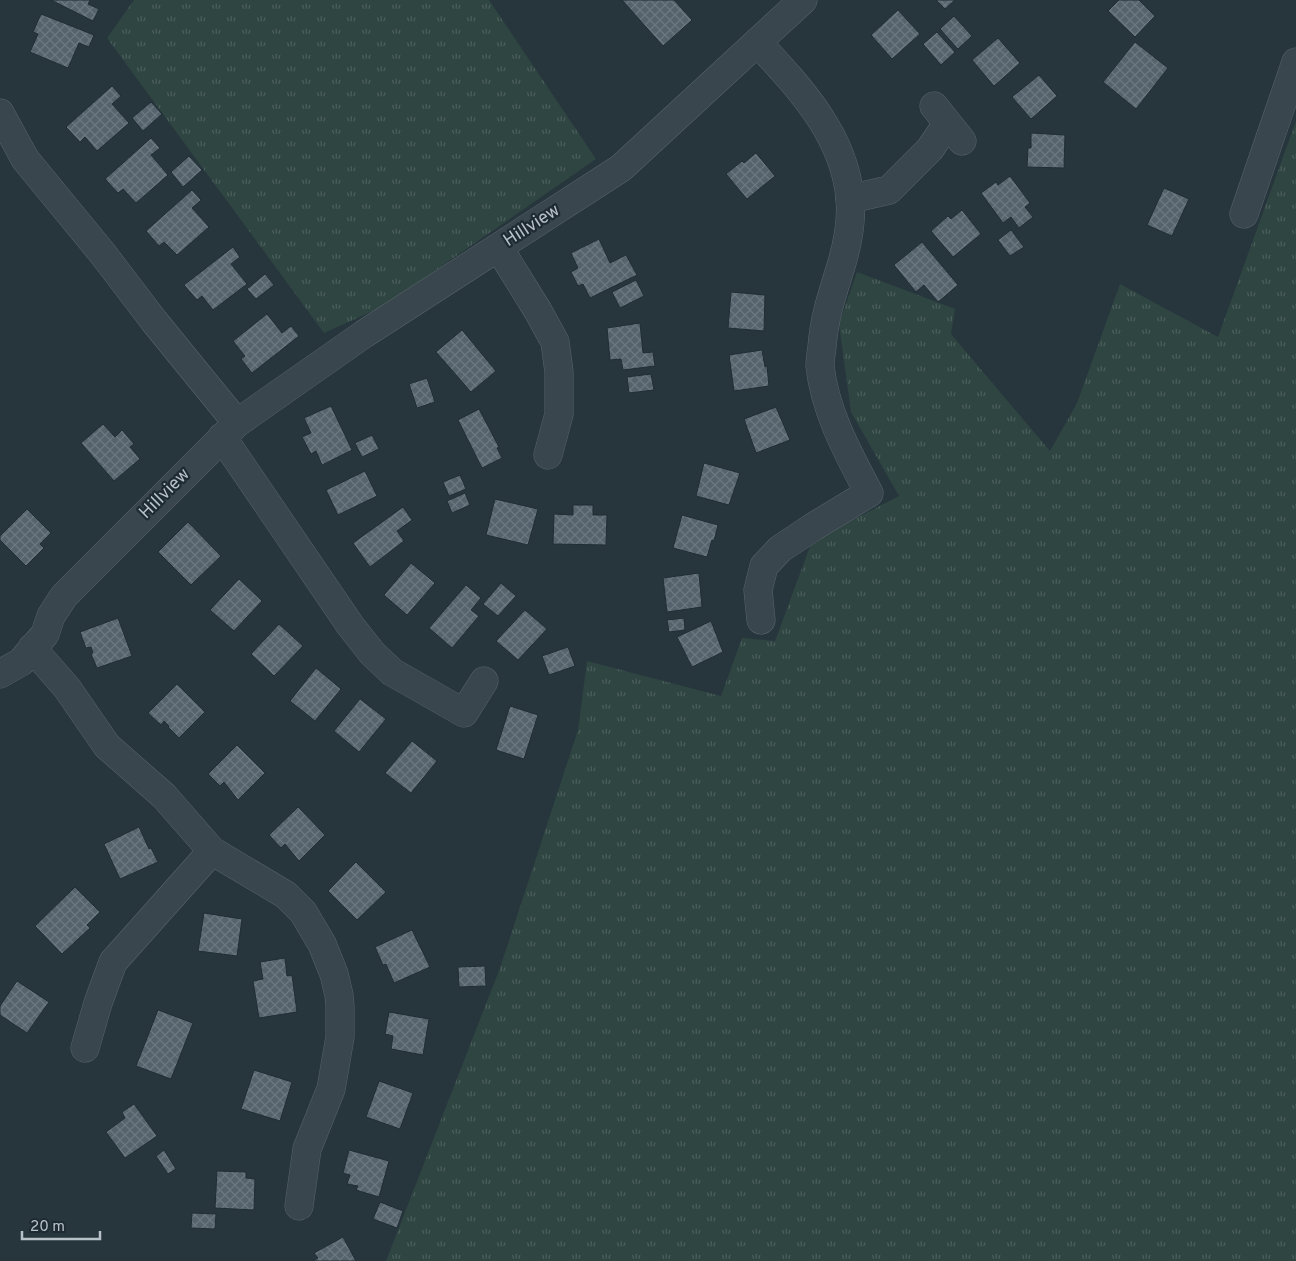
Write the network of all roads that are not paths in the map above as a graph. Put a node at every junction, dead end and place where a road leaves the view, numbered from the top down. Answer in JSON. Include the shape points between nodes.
{"nodes":[{"id":1,"x":803,"y":0,"type":"edge"},
{"id":2,"x":757,"y":42,"type":"junction"},
{"id":3,"x":1296,"y":62,"type":"edge"},
{"id":4,"x":0,"y":113,"type":"edge"},
{"id":5,"x":948,"y":124,"type":"dead end"},
{"id":6,"x":850,"y":199,"type":"junction"},
{"id":7,"x":1244,"y":214,"type":"dead end"},
{"id":8,"x":500,"y":248,"type":"junction"},
{"id":9,"x":230,"y":430,"type":"junction"},
{"id":10,"x":546,"y":460,"type":"dead end"},
{"id":11,"x":761,"y":620,"type":"dead end"},
{"id":12,"x":32,"y":648,"type":"junction"},
{"id":13,"x":0,"y":674,"type":"edge"},
{"id":14,"x":484,"y":681,"type":"dead end"},
{"id":15,"x":212,"y":851,"type":"junction"},
{"id":16,"x":82,"y":1054,"type":"dead end"},
{"id":17,"x":299,"y":1206,"type":"dead end"}],
"edges":[{"from":1,"to":2,"type":"street","name":"Hillview"},
{"from":2,"to":6,"type":"street","via":[[821,118],[837,149]]},
{"from":2,"to":8,"type":"street","name":"Hillview","via":[[621,168]]},
{"from":3,"to":7,"type":"street"},
{"from":4,"to":9,"type":"street","via":[[25,159]]},
{"from":5,"to":6,"type":"street","via":[[930,149],[888,190]]},
{"from":6,"to":11,"type":"street","via":[[848,234],[823,327],[820,365],[827,403],[868,494],[787,545],[764,566],[758,590]]},
{"from":8,"to":9,"type":"street","name":"Hillview","via":[[364,334]]},
{"from":8,"to":10,"type":"street","via":[[554,342],[559,372],[559,414]]},
{"from":9,"to":12,"type":"street","name":"Hillview","via":[[64,596],[51,616],[45,634]]},
{"from":9,"to":14,"type":"street","via":[[350,624],[372,653],[392,672],[464,713]]},
{"from":12,"to":13,"type":"street","name":"Hillview","via":[[21,662]]},
{"from":12,"to":15,"type":"street","via":[[67,688],[107,746],[164,796]]},
{"from":15,"to":16,"type":"street","via":[[113,962]]},
{"from":15,"to":17,"type":"street","via":[[286,895],[303,912],[322,944],[334,974],[340,1006],[340,1038],[331,1089],[307,1149]]}]}
